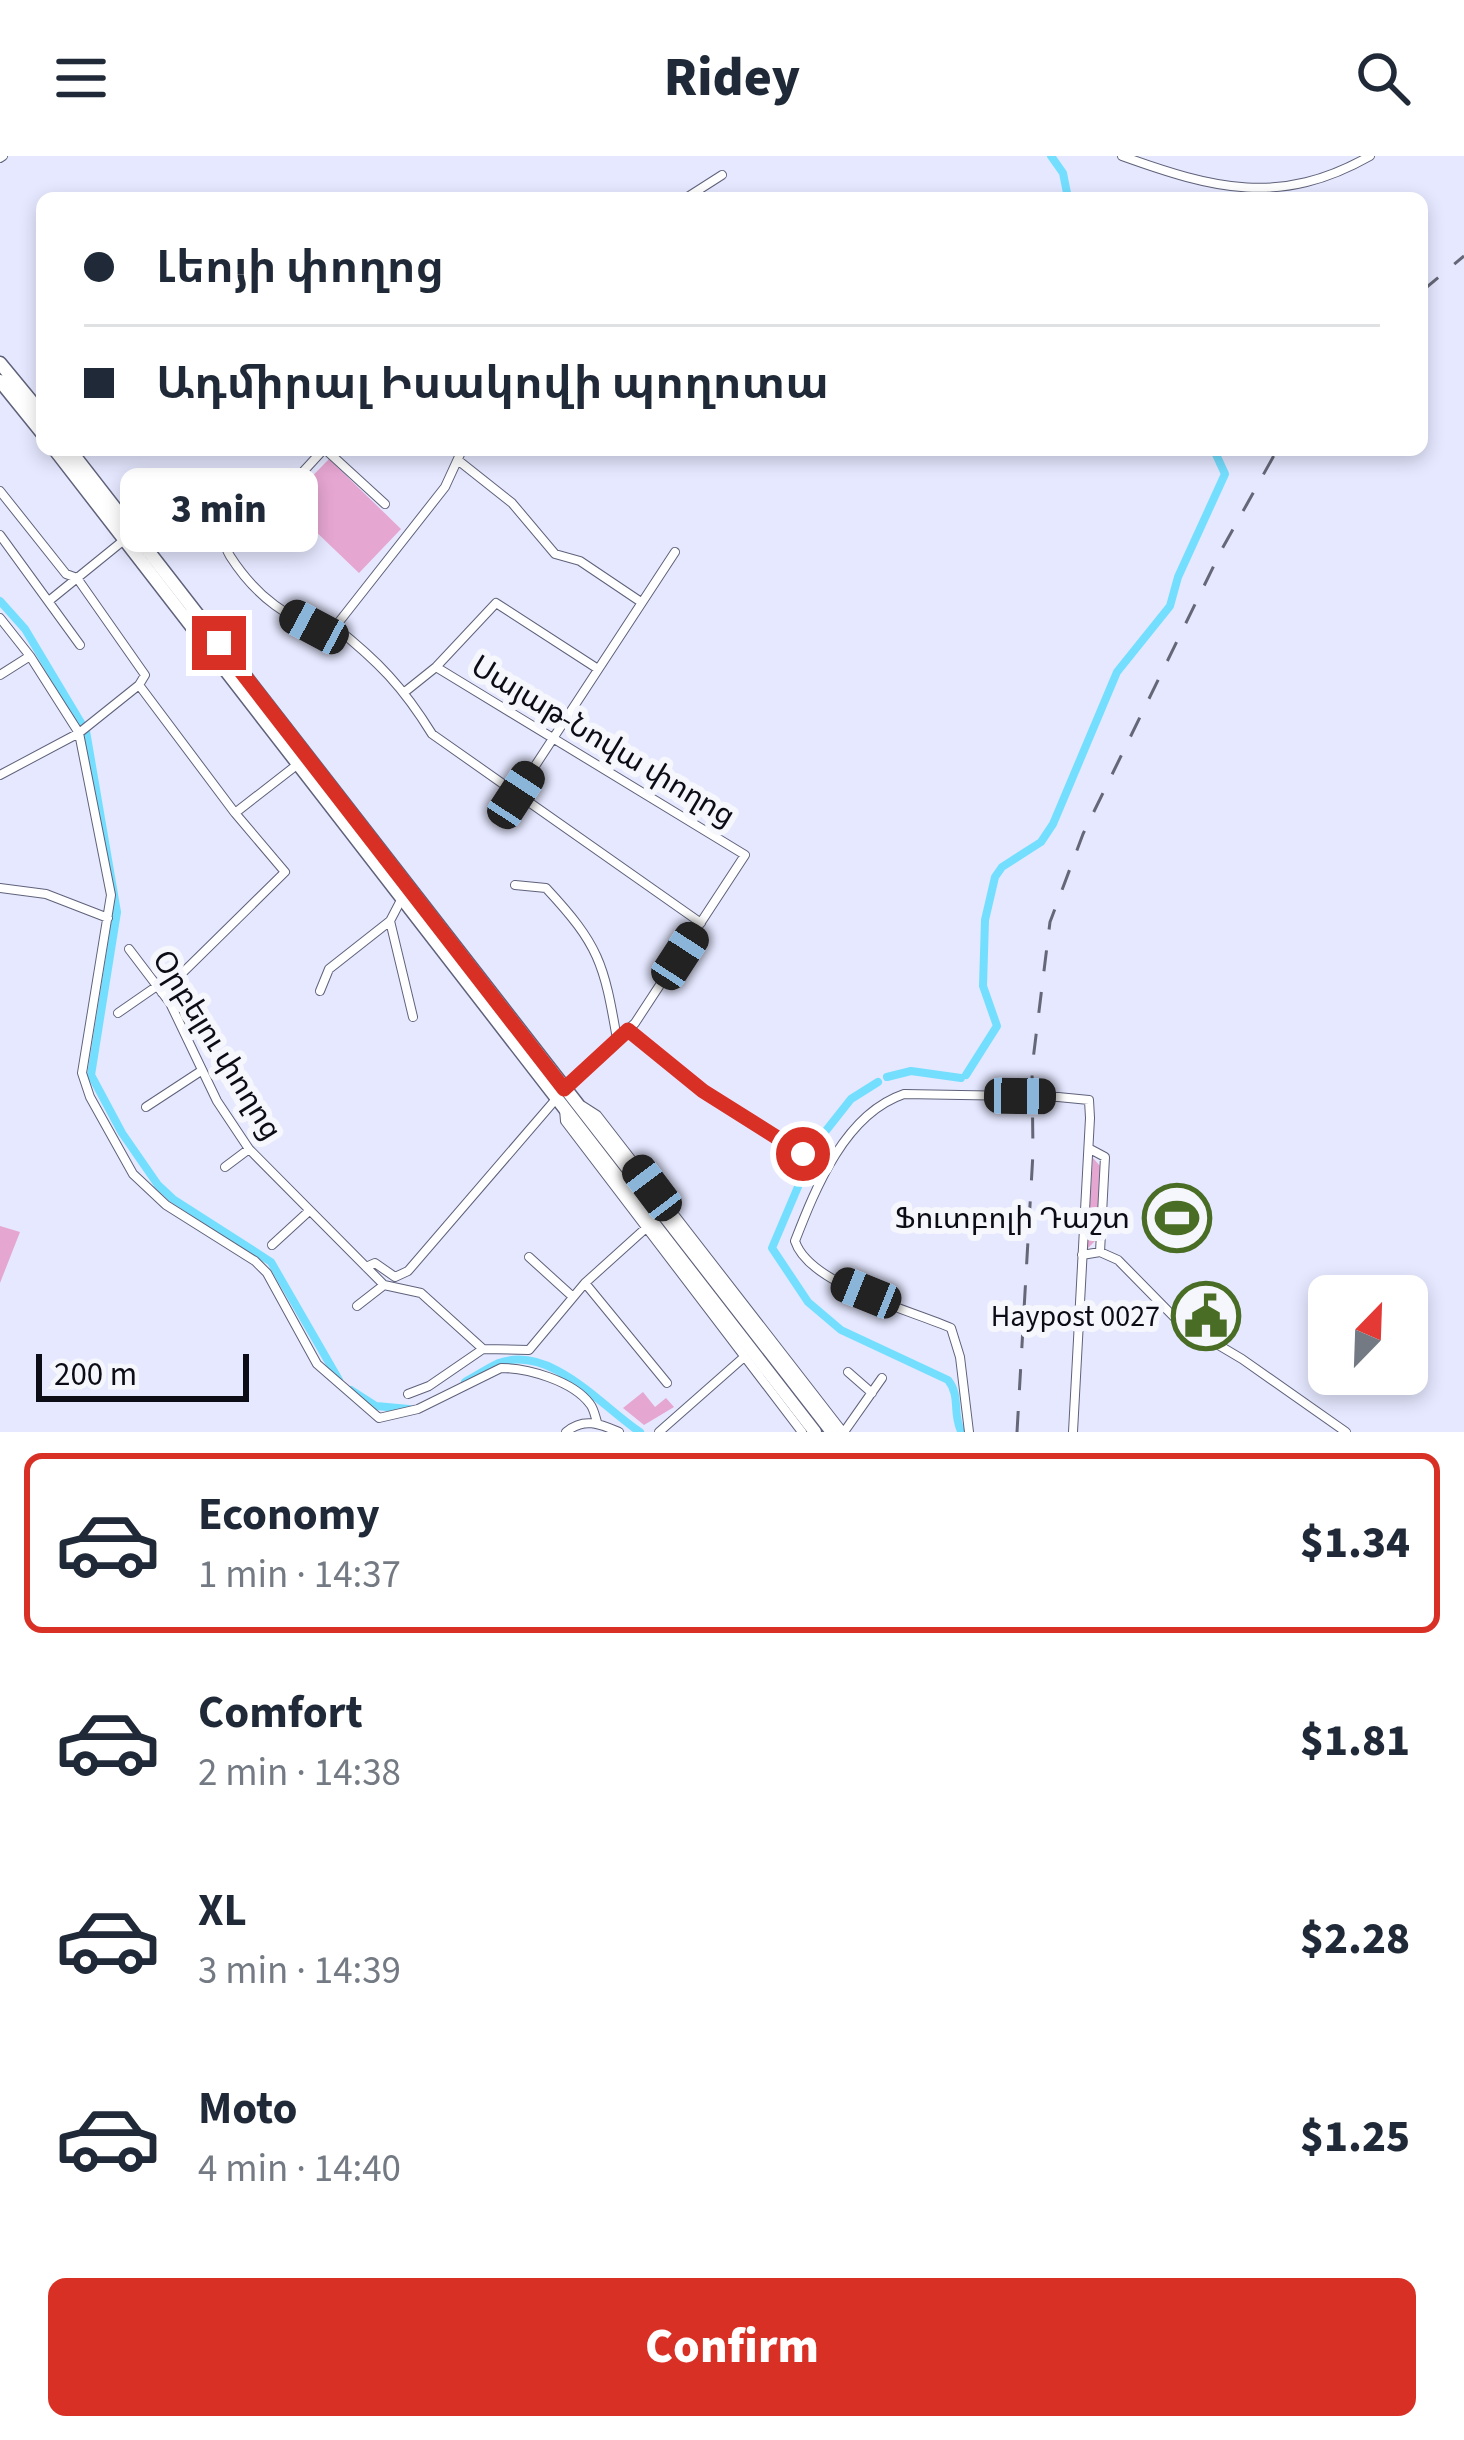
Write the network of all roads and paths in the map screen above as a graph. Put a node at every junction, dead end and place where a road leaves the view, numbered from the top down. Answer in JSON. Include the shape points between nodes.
{"nodes":[{"id":1,"x":1123,"y":156,"type":"edge"},
{"id":2,"x":1370,"y":156,"type":"edge"},
{"id":3,"x":722,"y":175,"type":"dead end"},
{"id":4,"x":695,"y":192,"type":"edge"},
{"id":5,"x":0,"y":363,"type":"edge"},
{"id":6,"x":0,"y":381,"type":"edge"},
{"id":7,"x":36,"y":407,"type":"edge"},
{"id":8,"x":36,"y":426,"type":"edge"},
{"id":9,"x":60,"y":456,"type":"edge"},
{"id":10,"x":75,"y":456,"type":"edge"},
{"id":11,"x":318,"y":456,"type":"edge"},
{"id":12,"x":331,"y":456,"type":"edge"},
{"id":13,"x":460,"y":456,"type":"edge"},
{"id":14,"x":458,"y":460,"type":"junction"},
{"id":15,"x":0,"y":491,"type":"edge"},
{"id":16,"x":385,"y":504,"type":"dead end"},
{"id":17,"x":0,"y":536,"type":"edge"},
{"id":18,"x":223,"y":537,"type":"junction"},
{"id":19,"x":124,"y":540,"type":"junction"},
{"id":20,"x":148,"y":551,"type":"junction"},
{"id":21,"x":675,"y":552,"type":"dead end"},
{"id":22,"x":77,"y":578,"type":"junction"},
{"id":23,"x":50,"y":600,"type":"junction"},
{"id":24,"x":641,"y":602,"type":"junction"},
{"id":25,"x":0,"y":618,"type":"edge"},
{"id":26,"x":334,"y":627,"type":"junction"},
{"id":27,"x":80,"y":645,"type":"dead end"},
{"id":28,"x":30,"y":656,"type":"junction"},
{"id":29,"x":436,"y":667,"type":"junction"},
{"id":30,"x":598,"y":669,"type":"junction"},
{"id":31,"x":0,"y":675,"type":"edge"},
{"id":32,"x":139,"y":685,"type":"junction"},
{"id":33,"x":406,"y":691,"type":"junction"},
{"id":34,"x":79,"y":733,"type":"junction"},
{"id":35,"x":552,"y":739,"type":"junction"},
{"id":36,"x":298,"y":764,"type":"junction"},
{"id":37,"x":0,"y":775,"type":"edge"},
{"id":38,"x":516,"y":795,"type":"junction"},
{"id":39,"x":235,"y":812,"type":"junction"},
{"id":40,"x":515,"y":885,"type":"dead end"},
{"id":41,"x":0,"y":888,"type":"edge"},
{"id":42,"x":402,"y":898,"type":"junction"},
{"id":43,"x":108,"y":918,"type":"junction"},
{"id":44,"x":390,"y":921,"type":"junction"},
{"id":45,"x":701,"y":923,"type":"junction"},
{"id":46,"x":129,"y":949,"type":"dead end"},
{"id":47,"x":160,"y":990,"type":"junction"},
{"id":48,"x":320,"y":991,"type":"dead end"},
{"id":49,"x":118,"y":1013,"type":"dead end"},
{"id":50,"x":413,"y":1017,"type":"dead end"},
{"id":51,"x":628,"y":1030,"type":"junction"},
{"id":52,"x":617,"y":1040,"type":"junction"},
{"id":53,"x":201,"y":1071,"type":"junction"},
{"id":54,"x":565,"y":1100,"type":"junction"},
{"id":55,"x":146,"y":1107,"type":"dead end"},
{"id":56,"x":249,"y":1149,"type":"junction"},
{"id":57,"x":1089,"y":1149,"type":"junction"},
{"id":58,"x":827,"y":1166,"type":"junction"},
{"id":59,"x":225,"y":1167,"type":"dead end"},
{"id":60,"x":308,"y":1212,"type":"junction"},
{"id":61,"x":646,"y":1228,"type":"junction"},
{"id":62,"x":272,"y":1244,"type":"dead end"},
{"id":63,"x":1100,"y":1252,"type":"junction"},
{"id":64,"x":1082,"y":1256,"type":"junction"},
{"id":65,"x":529,"y":1257,"type":"dead end"},
{"id":66,"x":366,"y":1267,"type":"junction"},
{"id":67,"x":585,"y":1283,"type":"junction"},
{"id":68,"x":384,"y":1285,"type":"junction"},
{"id":69,"x":573,"y":1297,"type":"junction"},
{"id":70,"x":357,"y":1306,"type":"dead end"},
{"id":71,"x":756,"y":1348,"type":"junction"},
{"id":72,"x":483,"y":1349,"type":"junction"},
{"id":73,"x":848,"y":1372,"type":"dead end"},
{"id":74,"x":882,"y":1378,"type":"dead end"},
{"id":75,"x":667,"y":1383,"type":"dead end"},
{"id":76,"x":872,"y":1393,"type":"junction"},
{"id":77,"x":408,"y":1394,"type":"dead end"},
{"id":78,"x":597,"y":1422,"type":"junction"},
{"id":79,"x":566,"y":1432,"type":"edge"},
{"id":80,"x":620,"y":1432,"type":"edge"},
{"id":81,"x":659,"y":1432,"type":"edge"},
{"id":82,"x":802,"y":1432,"type":"edge"},
{"id":83,"x":814,"y":1432,"type":"edge"},
{"id":84,"x":832,"y":1432,"type":"edge"},
{"id":85,"x":844,"y":1432,"type":"edge"},
{"id":86,"x":969,"y":1432,"type":"edge"},
{"id":87,"x":1072,"y":1432,"type":"edge"},
{"id":88,"x":1346,"y":1432,"type":"edge"}],
"edges":[{"from":1,"to":2,"type":"street","via":[[1212,185],[1263,190],[1306,185]]},
{"from":3,"to":4,"type":"street"},
{"from":5,"to":7,"type":"highway"},
{"from":6,"to":8,"type":"highway"},
{"from":9,"to":19,"type":"highway"},
{"from":10,"to":20,"type":"highway"},
{"from":11,"to":18,"type":"street","via":[[244,536]]},
{"from":12,"to":16,"type":"street"},
{"from":13,"to":14,"type":"street"},
{"from":14,"to":24,"type":"street","via":[[512,503],[555,554],[580,561]]},
{"from":14,"to":26,"type":"street"},
{"from":15,"to":22,"type":"street"},
{"from":17,"to":23,"type":"street"},
{"from":18,"to":20,"type":"street","via":[[201,526]]},
{"from":18,"to":26,"type":"street","via":[[271,604],[314,627]]},
{"from":19,"to":22,"type":"street"},
{"from":19,"to":36,"type":"highway"},
{"from":20,"to":54,"type":"highway"},
{"from":21,"to":24,"type":"street"},
{"from":22,"to":23,"type":"street"},
{"from":22,"to":32,"type":"street","via":[[145,676]]},
{"from":23,"to":27,"type":"street"},
{"from":24,"to":30,"type":"street"},
{"from":25,"to":28,"type":"street"},
{"from":26,"to":33,"type":"street"},
{"from":28,"to":31,"type":"street"},
{"from":28,"to":34,"type":"street"},
{"from":29,"to":30,"type":"street","via":[[502,604]]},
{"from":29,"to":33,"type":"street"},
{"from":29,"to":35,"type":"street","name":"Սայաթ-Նովա փողոց"},
{"from":30,"to":35,"type":"street"},
{"from":32,"to":34,"type":"street"},
{"from":32,"to":39,"type":"street"},
{"from":33,"to":38,"type":"street","via":[[432,734]]},
{"from":34,"to":37,"type":"street"},
{"from":34,"to":43,"type":"street","via":[[111,895]]},
{"from":35,"to":38,"type":"street"},
{"from":35,"to":45,"type":"street","name":"Սայաթ-Նովա փողոց","via":[[745,855]]},
{"from":36,"to":39,"type":"street"},
{"from":36,"to":42,"type":"highway"},
{"from":38,"to":45,"type":"street"},
{"from":39,"to":47,"type":"street","via":[[285,872]]},
{"from":40,"to":52,"type":"street","via":[[546,888],[580,924],[605,970]]},
{"from":41,"to":43,"type":"street","via":[[46,894]]},
{"from":42,"to":44,"type":"street"},
{"from":42,"to":54,"type":"highway"},
{"from":43,"to":78,"type":"street","via":[[82,1073],[90,1097],[134,1174],[267,1273],[329,1377],[380,1418],[515,1368],[565,1387],[590,1404]]},
{"from":44,"to":48,"type":"street","via":[[329,968]]},
{"from":44,"to":50,"type":"street"},
{"from":45,"to":51,"type":"street"},
{"from":46,"to":47,"type":"street","name":"Օրբելու փողոց"},
{"from":47,"to":49,"type":"street"},
{"from":47,"to":53,"type":"street","name":"Օրբելու փողոց"},
{"from":51,"to":52,"type":"street"},
{"from":51,"to":58,"type":"street","via":[[703,1091]]},
{"from":52,"to":54,"type":"street"},
{"from":53,"to":55,"type":"street"},
{"from":53,"to":56,"type":"street","name":"Օրբելու փողոց"},
{"from":54,"to":61,"type":"street","via":[[565,1121]]},
{"from":54,"to":66,"type":"street","via":[[408,1271],[395,1277],[375,1263]]},
{"from":54,"to":71,"type":"highway"},
{"from":54,"to":71,"type":"street","via":[[597,1115]]},
{"from":56,"to":59,"type":"street"},
{"from":56,"to":60,"type":"street","name":"Օրբելու փողոց"},
{"from":57,"to":58,"type":"street","bridge":true,"via":[[1089,1100],[904,1094],[886,1100]]},
{"from":57,"to":63,"type":"street","via":[[1106,1157]]},
{"from":57,"to":64,"type":"street"},
{"from":58,"to":86,"type":"street","via":[[797,1248],[834,1280],[950,1328]]},
{"from":60,"to":62,"type":"street"},
{"from":60,"to":66,"type":"street","name":"Օրբելու փողոց"},
{"from":61,"to":67,"type":"street"},
{"from":61,"to":71,"type":"street"},
{"from":63,"to":64,"type":"street"},
{"from":63,"to":88,"type":"street","via":[[1178,1321]]},
{"from":64,"to":87,"type":"street"},
{"from":65,"to":69,"type":"street"},
{"from":66,"to":68,"type":"street","name":"Օրբելու փողոց"},
{"from":67,"to":69,"type":"street"},
{"from":67,"to":75,"type":"street"},
{"from":68,"to":70,"type":"street"},
{"from":68,"to":72,"type":"street","via":[[421,1293]]},
{"from":69,"to":72,"type":"street","via":[[530,1349]]},
{"from":71,"to":81,"type":"street"},
{"from":71,"to":82,"type":"street"},
{"from":71,"to":83,"type":"highway"},
{"from":71,"to":84,"type":"highway"},
{"from":71,"to":85,"type":"street"},
{"from":72,"to":77,"type":"street"},
{"from":73,"to":76,"type":"street"},
{"from":74,"to":76,"type":"street"},
{"from":76,"to":85,"type":"street"},
{"from":78,"to":79,"type":"street"},
{"from":78,"to":80,"type":"street"}]}
